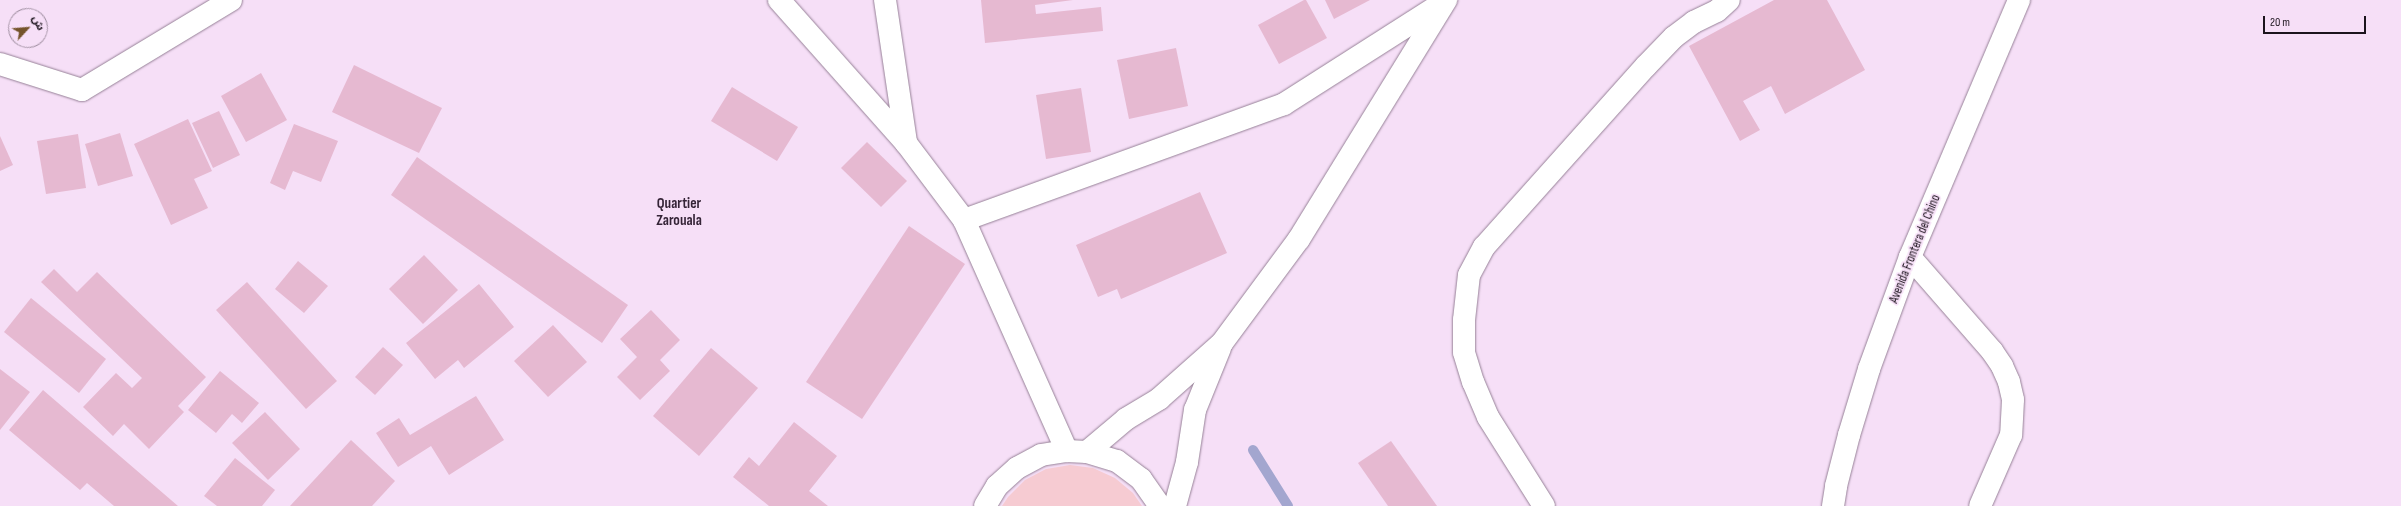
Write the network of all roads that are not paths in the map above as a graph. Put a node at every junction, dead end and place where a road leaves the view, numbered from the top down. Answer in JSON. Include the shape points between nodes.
{"nodes":[{"id":1,"x":231,"y":0,"type":"edge"},
{"id":2,"x":779,"y":0,"type":"edge"},
{"id":3,"x":885,"y":0,"type":"edge"},
{"id":4,"x":1446,"y":0,"type":"edge"},
{"id":5,"x":1729,"y":0,"type":"edge"},
{"id":6,"x":2019,"y":0,"type":"edge"},
{"id":7,"x":0,"y":64,"type":"edge"},
{"id":8,"x":906,"y":142,"type":"junction"},
{"id":9,"x":964,"y":220,"type":"junction"},
{"id":10,"x":1910,"y":257,"type":"junction"},
{"id":11,"x":1222,"y":343,"type":"junction"},
{"id":12,"x":1077,"y":451,"type":"junction"},
{"id":13,"x":997,"y":486,"type":"junction"},
{"id":14,"x":972,"y":506,"type":"edge"},
{"id":15,"x":985,"y":506,"type":"edge"},
{"id":16,"x":1160,"y":506,"type":"edge"},
{"id":17,"x":1175,"y":506,"type":"edge"},
{"id":18,"x":1544,"y":506,"type":"edge"},
{"id":19,"x":1834,"y":506,"type":"edge"},
{"id":20,"x":1980,"y":506,"type":"edge"}],
"edges":[{"from":1,"to":7,"type":"street","via":[[82,90]]},
{"from":2,"to":8,"type":"street"},
{"from":3,"to":8,"type":"street"},
{"from":4,"to":9,"type":"street","via":[[1284,104]]},
{"from":4,"to":11,"type":"street","via":[[1299,239]]},
{"from":5,"to":18,"type":"street","via":[[1674,37],[1646,66],[1484,247],[1469,275],[1464,320],[1464,352],[1473,382],[1488,417]]},
{"from":6,"to":10,"type":"street","name":"Avenida Frontera del Chino"},
{"from":8,"to":9,"type":"street"},
{"from":9,"to":12,"type":"street"},
{"from":10,"to":19,"type":"street","name":"Avenida Frontera del Chino","via":[[1848,435]]},
{"from":10,"to":20,"type":"street","via":[[1992,351],[2009,382],[2013,400],[2011,435]]},
{"from":11,"to":12,"type":"street","via":[[1159,399]]},
{"from":11,"to":17,"type":"street","via":[[1195,410],[1187,462]]},
{"from":12,"to":13,"type":"street","via":[[1035,458],[1017,468]]},
{"from":12,"to":16,"type":"street","via":[[1117,461],[1141,479]]},
{"from":13,"to":14,"type":"street"},
{"from":13,"to":15,"type":"street"}]}
